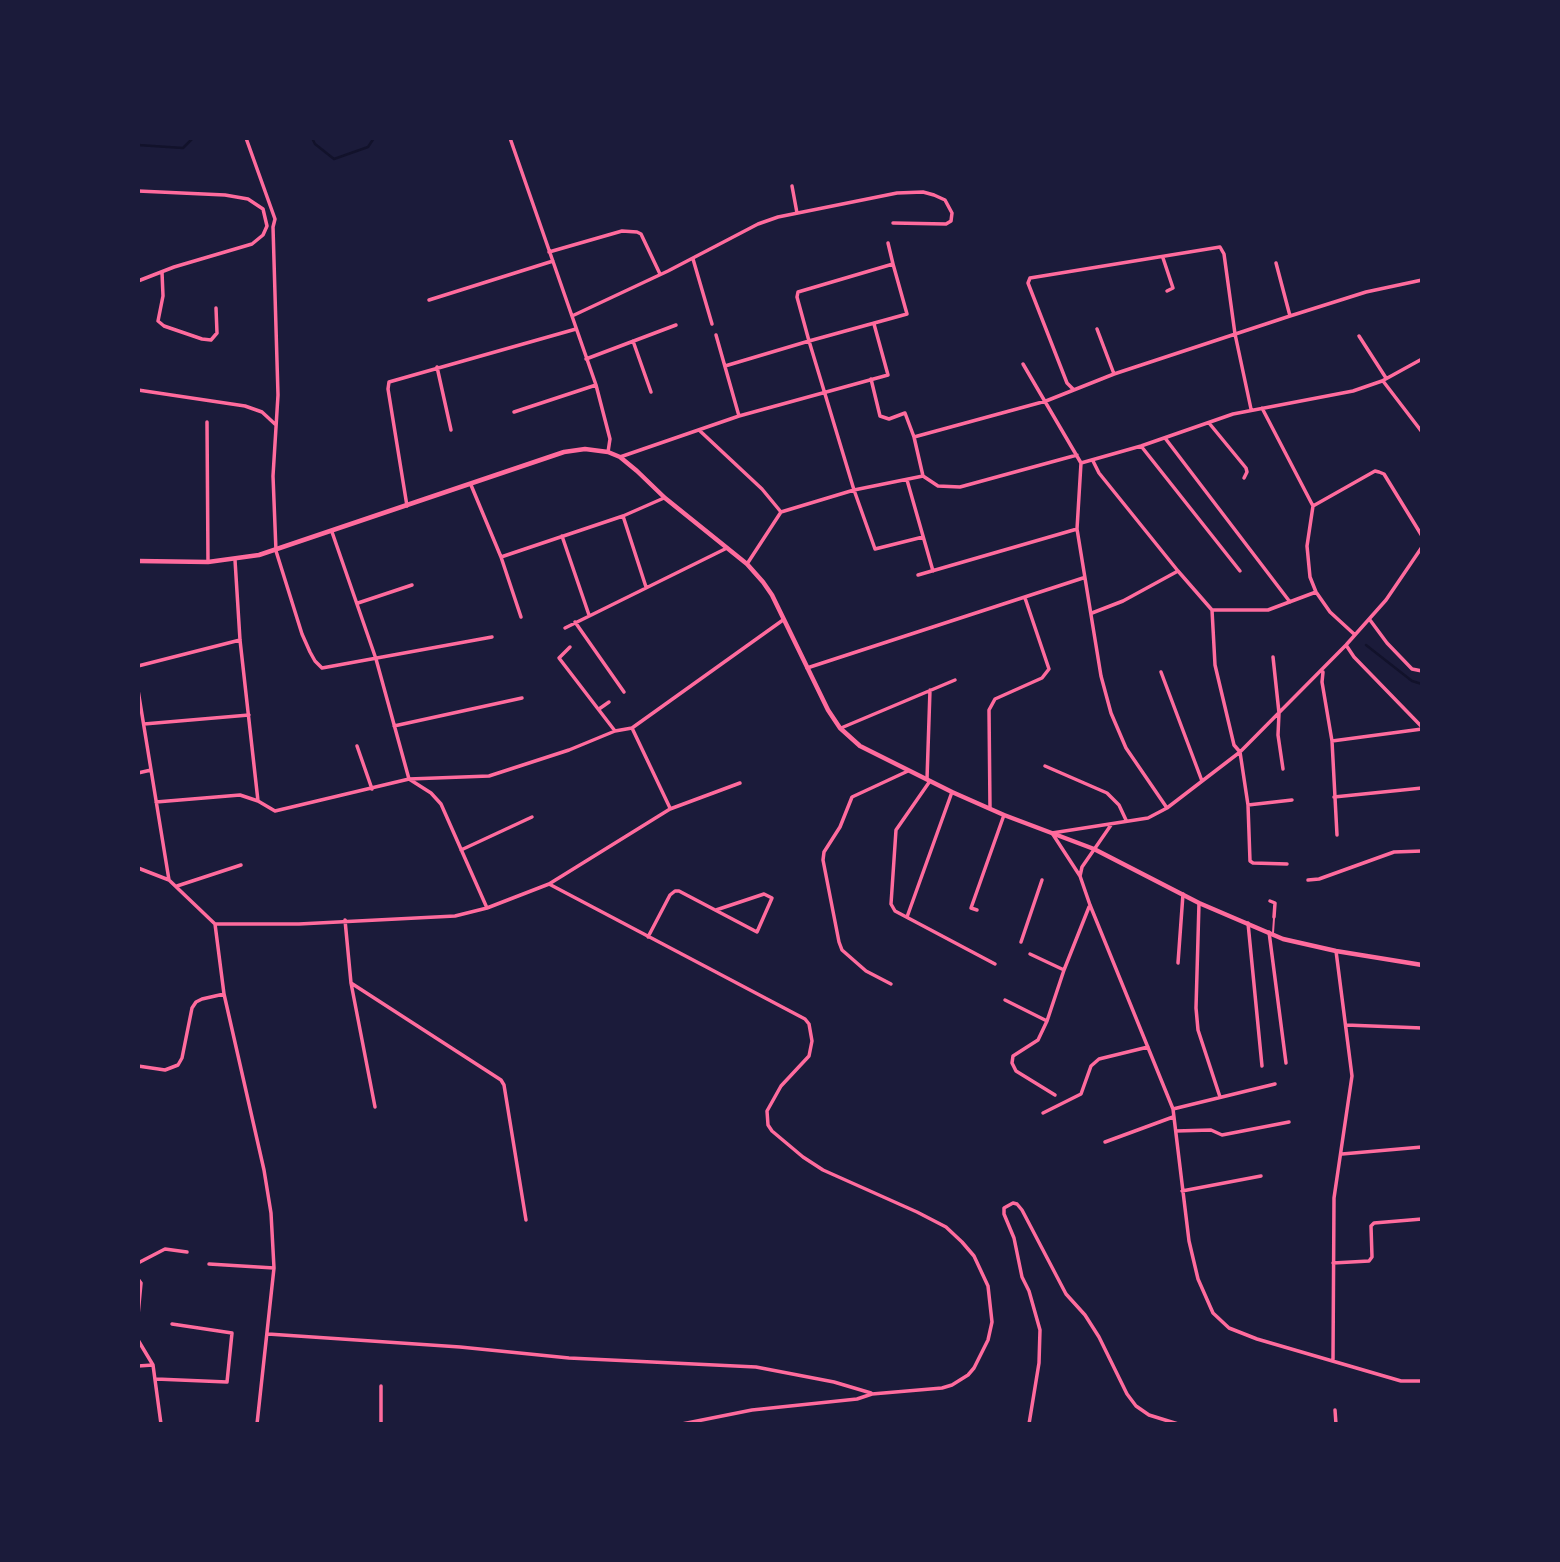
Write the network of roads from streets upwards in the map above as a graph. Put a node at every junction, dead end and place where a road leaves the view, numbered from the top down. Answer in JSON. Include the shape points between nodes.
{"nodes":[{"id":1,"x":246,"y":138,"type":"edge"},
{"id":2,"x":510,"y":138,"type":"edge"},
{"id":3,"x":792,"y":186,"type":"dead end"},
{"id":4,"x":138,"y":191,"type":"edge"},
{"id":5,"x":797,"y":213,"type":"junction"},
{"id":6,"x":893,"y":223,"type":"dead end"},
{"id":7,"x":270,"y":227,"type":"junction"},
{"id":8,"x":888,"y":243,"type":"dead end"},
{"id":9,"x":549,"y":252,"type":"junction"},
{"id":10,"x":693,"y":258,"type":"junction"},
{"id":11,"x":1163,"y":258,"type":"junction"},
{"id":12,"x":553,"y":261,"type":"junction"},
{"id":13,"x":1276,"y":263,"type":"dead end"},
{"id":14,"x":894,"y":264,"type":"junction"},
{"id":15,"x":162,"y":272,"type":"junction"},
{"id":16,"x":660,"y":274,"type":"junction"},
{"id":17,"x":1422,"y":280,"type":"edge"},
{"id":18,"x":138,"y":281,"type":"edge"},
{"id":19,"x":1167,"y":291,"type":"dead end"},
{"id":20,"x":429,"y":300,"type":"dead end"},
{"id":21,"x":216,"y":308,"type":"dead end"},
{"id":22,"x":572,"y":316,"type":"junction"},
{"id":23,"x":1290,"y":316,"type":"junction"},
{"id":24,"x":874,"y":323,"type":"junction"},
{"id":25,"x":712,"y":324,"type":"dead end"},
{"id":26,"x":676,"y":325,"type":"dead end"},
{"id":27,"x":576,"y":329,"type":"junction"},
{"id":28,"x":1097,"y":329,"type":"dead end"},
{"id":29,"x":1235,"y":334,"type":"junction"},
{"id":30,"x":716,"y":335,"type":"dead end"},
{"id":31,"x":1359,"y":336,"type":"dead end"},
{"id":32,"x":633,"y":341,"type":"junction"},
{"id":33,"x":809,"y":341,"type":"junction"},
{"id":34,"x":586,"y":359,"type":"junction"},
{"id":35,"x":1422,"y":359,"type":"edge"},
{"id":36,"x":1023,"y":364,"type":"dead end"},
{"id":37,"x":725,"y":366,"type":"junction"},
{"id":38,"x":437,"y":367,"type":"junction"},
{"id":39,"x":1114,"y":374,"type":"junction"},
{"id":40,"x":872,"y":379,"type":"junction"},
{"id":41,"x":1384,"y":380,"type":"junction"},
{"id":42,"x":596,"y":386,"type":"junction"},
{"id":43,"x":138,"y":390,"type":"edge"},
{"id":44,"x":1074,"y":390,"type":"junction"},
{"id":45,"x":651,"y":392,"type":"dead end"},
{"id":46,"x":825,"y":392,"type":"junction"},
{"id":47,"x":1046,"y":401,"type":"junction"},
{"id":48,"x":1262,"y":408,"type":"junction"},
{"id":49,"x":1251,"y":409,"type":"junction"},
{"id":50,"x":514,"y":412,"type":"dead end"},
{"id":51,"x":739,"y":416,"type":"junction"},
{"id":52,"x":207,"y":422,"type":"dead end"},
{"id":53,"x":1209,"y":423,"type":"junction"},
{"id":54,"x":276,"y":425,"type":"junction"},
{"id":55,"x":698,"y":429,"type":"junction"},
{"id":56,"x":451,"y":430,"type":"dead end"},
{"id":57,"x":1422,"y":432,"type":"edge"},
{"id":58,"x":914,"y":436,"type":"junction"},
{"id":59,"x":1165,"y":438,"type":"junction"},
{"id":60,"x":1142,"y":446,"type":"junction"},
{"id":61,"x":608,"y":452,"type":"junction"},
{"id":62,"x":1077,"y":455,"type":"junction"},
{"id":63,"x":620,"y":457,"type":"junction"},
{"id":64,"x":1093,"y":461,"type":"junction"},
{"id":65,"x":1081,"y":463,"type":"junction"},
{"id":66,"x":923,"y":476,"type":"junction"},
{"id":67,"x":1244,"y":478,"type":"dead end"},
{"id":68,"x":907,"y":480,"type":"junction"},
{"id":69,"x":471,"y":485,"type":"junction"},
{"id":70,"x":854,"y":491,"type":"junction"},
{"id":71,"x":665,"y":498,"type":"junction"},
{"id":72,"x":1313,"y":506,"type":"junction"},
{"id":73,"x":407,"y":507,"type":"junction"},
{"id":74,"x":781,"y":512,"type":"junction"},
{"id":75,"x":623,"y":516,"type":"junction"},
{"id":76,"x":1077,"y":529,"type":"junction"},
{"id":77,"x":332,"y":532,"type":"junction"},
{"id":78,"x":562,"y":536,"type":"junction"},
{"id":79,"x":1422,"y":536,"type":"edge"},
{"id":80,"x":923,"y":537,"type":"junction"},
{"id":81,"x":727,"y":548,"type":"junction"},
{"id":82,"x":1422,"y":548,"type":"edge"},
{"id":83,"x":276,"y":551,"type":"junction"},
{"id":84,"x":501,"y":557,"type":"junction"},
{"id":85,"x":235,"y":560,"type":"junction"},
{"id":86,"x":138,"y":561,"type":"edge"},
{"id":87,"x":208,"y":562,"type":"junction"},
{"id":88,"x":747,"y":564,"type":"junction"},
{"id":89,"x":1178,"y":570,"type":"junction"},
{"id":90,"x":933,"y":571,"type":"junction"},
{"id":91,"x":1240,"y":571,"type":"dead end"},
{"id":92,"x":918,"y":575,"type":"dead end"},
{"id":93,"x":1083,"y":578,"type":"junction"},
{"id":94,"x":412,"y":585,"type":"dead end"},
{"id":95,"x":646,"y":587,"type":"junction"},
{"id":96,"x":1317,"y":592,"type":"junction"},
{"id":97,"x":1025,"y":598,"type":"junction"},
{"id":98,"x":1290,"y":602,"type":"junction"},
{"id":99,"x":357,"y":603,"type":"junction"},
{"id":100,"x":1212,"y":610,"type":"junction"},
{"id":101,"x":1092,"y":613,"type":"junction"},
{"id":102,"x":589,"y":615,"type":"junction"},
{"id":103,"x":521,"y":617,"type":"dead end"},
{"id":104,"x":1369,"y":619,"type":"junction"},
{"id":105,"x":783,"y":620,"type":"junction"},
{"id":106,"x":575,"y":622,"type":"junction"},
{"id":107,"x":565,"y":628,"type":"dead end"},
{"id":108,"x":1354,"y":634,"type":"junction"},
{"id":109,"x":492,"y":637,"type":"dead end"},
{"id":110,"x":240,"y":640,"type":"junction"},
{"id":111,"x":1346,"y":645,"type":"junction"},
{"id":112,"x":570,"y":647,"type":"dead end"},
{"id":113,"x":1273,"y":657,"type":"dead end"},
{"id":114,"x":376,"y":659,"type":"junction"},
{"id":115,"x":138,"y":666,"type":"edge"},
{"id":116,"x":807,"y":668,"type":"junction"},
{"id":117,"x":1323,"y":670,"type":"junction"},
{"id":118,"x":1422,"y":671,"type":"edge"},
{"id":119,"x":1161,"y":672,"type":"dead end"},
{"id":120,"x":955,"y":680,"type":"dead end"},
{"id":121,"x":138,"y":690,"type":"edge"},
{"id":122,"x":930,"y":690,"type":"junction"},
{"id":123,"x":624,"y":692,"type":"dead end"},
{"id":124,"x":522,"y":698,"type":"dead end"},
{"id":125,"x":609,"y":702,"type":"dead end"},
{"id":126,"x":599,"y":709,"type":"junction"},
{"id":127,"x":1279,"y":713,"type":"junction"},
{"id":128,"x":250,"y":715,"type":"junction"},
{"id":129,"x":144,"y":724,"type":"junction"},
{"id":130,"x":394,"y":726,"type":"junction"},
{"id":131,"x":632,"y":728,"type":"junction"},
{"id":132,"x":840,"y":728,"type":"junction"},
{"id":133,"x":1422,"y":728,"type":"edge"},
{"id":134,"x":615,"y":731,"type":"junction"},
{"id":135,"x":1332,"y":741,"type":"junction"},
{"id":136,"x":357,"y":746,"type":"dead end"},
{"id":137,"x":1240,"y":752,"type":"junction"},
{"id":138,"x":1045,"y":766,"type":"dead end"},
{"id":139,"x":1283,"y":769,"type":"dead end"},
{"id":140,"x":151,"y":770,"type":"junction"},
{"id":141,"x":908,"y":771,"type":"junction"},
{"id":142,"x":138,"y":773,"type":"edge"},
{"id":143,"x":409,"y":779,"type":"junction"},
{"id":144,"x":928,"y":780,"type":"junction"},
{"id":145,"x":1202,"y":781,"type":"junction"},
{"id":146,"x":740,"y":783,"type":"dead end"},
{"id":147,"x":1422,"y":788,"type":"edge"},
{"id":148,"x":372,"y":789,"type":"junction"},
{"id":149,"x":952,"y":792,"type":"junction"},
{"id":150,"x":1334,"y":797,"type":"junction"},
{"id":151,"x":1292,"y":800,"type":"dead end"},
{"id":152,"x":258,"y":801,"type":"junction"},
{"id":153,"x":156,"y":802,"type":"junction"},
{"id":154,"x":1248,"y":805,"type":"junction"},
{"id":155,"x":989,"y":808,"type":"junction"},
{"id":156,"x":1167,"y":808,"type":"junction"},
{"id":157,"x":670,"y":809,"type":"junction"},
{"id":158,"x":1004,"y":816,"type":"junction"},
{"id":159,"x":532,"y":817,"type":"dead end"},
{"id":160,"x":1126,"y":820,"type":"junction"},
{"id":161,"x":1111,"y":825,"type":"junction"},
{"id":162,"x":1052,"y":833,"type":"junction"},
{"id":163,"x":1337,"y":835,"type":"dead end"},
{"id":164,"x":1094,"y":849,"type":"junction"},
{"id":165,"x":461,"y":850,"type":"junction"},
{"id":166,"x":1422,"y":851,"type":"edge"},
{"id":167,"x":1287,"y":864,"type":"dead end"},
{"id":168,"x":241,"y":865,"type":"dead end"},
{"id":169,"x":138,"y":867,"type":"edge"},
{"id":170,"x":1080,"y":876,"type":"junction"},
{"id":171,"x":169,"y":880,"type":"junction"},
{"id":172,"x":1042,"y":880,"type":"dead end"},
{"id":173,"x":1308,"y":880,"type":"dead end"},
{"id":174,"x":548,"y":884,"type":"junction"},
{"id":175,"x":177,"y":886,"type":"junction"},
{"id":176,"x":1183,"y":894,"type":"junction"},
{"id":177,"x":1270,"y":901,"type":"dead end"},
{"id":178,"x":1199,"y":903,"type":"junction"},
{"id":179,"x":1090,"y":905,"type":"junction"},
{"id":180,"x":487,"y":908,"type":"junction"},
{"id":181,"x":716,"y":910,"type":"junction"},
{"id":182,"x":977,"y":910,"type":"dead end"},
{"id":183,"x":906,"y":917,"type":"junction"},
{"id":184,"x":1274,"y":917,"type":"road end"},
{"id":185,"x":345,"y":920,"type":"junction"},
{"id":186,"x":1248,"y":923,"type":"junction"},
{"id":187,"x":215,"y":924,"type":"junction"},
{"id":188,"x":1271,"y":933,"type":"junction"},
{"id":189,"x":648,"y":937,"type":"junction"},
{"id":190,"x":1021,"y":942,"type":"dead end"},
{"id":191,"x":1336,"y":951,"type":"junction"},
{"id":192,"x":1030,"y":954,"type":"dead end"},
{"id":193,"x":1178,"y":963,"type":"dead end"},
{"id":194,"x":995,"y":964,"type":"dead end"},
{"id":195,"x":1422,"y":965,"type":"edge"},
{"id":196,"x":1064,"y":970,"type":"junction"},
{"id":197,"x":351,"y":983,"type":"junction"},
{"id":198,"x":891,"y":984,"type":"dead end"},
{"id":199,"x":224,"y":994,"type":"junction"},
{"id":200,"x":1006,"y":1000,"type":"dead end"},
{"id":201,"x":1047,"y":1021,"type":"junction"},
{"id":202,"x":1346,"y":1025,"type":"junction"},
{"id":203,"x":1422,"y":1028,"type":"edge"},
{"id":204,"x":1148,"y":1048,"type":"junction"},
{"id":205,"x":1286,"y":1063,"type":"dead end"},
{"id":206,"x":138,"y":1066,"type":"edge"},
{"id":207,"x":1262,"y":1066,"type":"dead end"},
{"id":208,"x":1275,"y":1084,"type":"dead end"},
{"id":209,"x":1055,"y":1095,"type":"dead end"},
{"id":210,"x":1220,"y":1097,"type":"junction"},
{"id":211,"x":375,"y":1107,"type":"dead end"},
{"id":212,"x":1173,"y":1109,"type":"junction"},
{"id":213,"x":1043,"y":1114,"type":"dead end"},
{"id":214,"x":1173,"y":1117,"type":"junction"},
{"id":215,"x":1289,"y":1122,"type":"dead end"},
{"id":216,"x":1176,"y":1131,"type":"junction"},
{"id":217,"x":1105,"y":1142,"type":"dead end"},
{"id":218,"x":1422,"y":1147,"type":"edge"},
{"id":219,"x":1342,"y":1154,"type":"junction"},
{"id":220,"x":1261,"y":1176,"type":"dead end"},
{"id":221,"x":1182,"y":1191,"type":"junction"},
{"id":222,"x":1422,"y":1219,"type":"edge"},
{"id":223,"x":526,"y":1220,"type":"dead end"},
{"id":224,"x":187,"y":1252,"type":"dead end"},
{"id":225,"x":138,"y":1263,"type":"edge"},
{"id":226,"x":1333,"y":1263,"type":"junction"},
{"id":227,"x":209,"y":1264,"type":"dead end"},
{"id":228,"x":274,"y":1268,"type":"junction"},
{"id":229,"x":138,"y":1279,"type":"edge"},
{"id":230,"x":138,"y":1315,"type":"edge"},
{"id":231,"x":172,"y":1324,"type":"dead end"},
{"id":232,"x":268,"y":1334,"type":"junction"},
{"id":233,"x":138,"y":1340,"type":"edge"},
{"id":234,"x":1333,"y":1359,"type":"junction"},
{"id":235,"x":153,"y":1364,"type":"junction"},
{"id":236,"x":138,"y":1366,"type":"edge"},
{"id":237,"x":156,"y":1379,"type":"junction"},
{"id":238,"x":1422,"y":1381,"type":"edge"},
{"id":239,"x":382,"y":1386,"type":"dead end"},
{"id":240,"x":872,"y":1394,"type":"junction"},
{"id":241,"x":1335,"y":1410,"type":"dead end"},
{"id":242,"x":162,"y":1424,"type":"edge"},
{"id":243,"x":257,"y":1424,"type":"edge"},
{"id":244,"x":380,"y":1424,"type":"edge"},
{"id":245,"x":682,"y":1424,"type":"edge"},
{"id":246,"x":1030,"y":1424,"type":"edge"},
{"id":247,"x":1178,"y":1424,"type":"edge"},
{"id":248,"x":1336,"y":1424,"type":"edge"}],
"edges":[{"from":1,"to":7,"type":"street","via":[[274,213]]},
{"from":2,"to":9,"type":"street"},
{"from":3,"to":5,"type":"street"},
{"from":4,"to":7,"type":"street","via":[[248,199],[263,209]]},
{"from":5,"to":6,"type":"street","via":[[923,192],[944,200],[952,213],[946,224]]},
{"from":5,"to":10,"type":"street","via":[[758,224]]},
{"from":7,"to":15,"type":"street","via":[[252,244]]},
{"from":7,"to":54,"type":"street"},
{"from":8,"to":14,"type":"street"},
{"from":9,"to":12,"type":"street"},
{"from":9,"to":16,"type":"street","via":[[621,231],[637,232]]},
{"from":10,"to":16,"type":"street"},
{"from":10,"to":25,"type":"street"},
{"from":11,"to":19,"type":"street","via":[[1172,288]]},
{"from":11,"to":29,"type":"street","via":[[1222,248]]},
{"from":11,"to":44,"type":"street","via":[[1030,278],[1028,284],[1067,383]]},
{"from":12,"to":20,"type":"street"},
{"from":12,"to":22,"type":"street"},
{"from":13,"to":23,"type":"street"},
{"from":14,"to":24,"type":"street","via":[[907,314]]},
{"from":14,"to":33,"type":"street","via":[[798,292]]},
{"from":15,"to":18,"type":"street"},
{"from":15,"to":21,"type":"street","via":[[158,321],[164,326],[211,340],[217,333]]},
{"from":16,"to":22,"type":"street"},
{"from":17,"to":23,"type":"street"},
{"from":22,"to":27,"type":"street"},
{"from":23,"to":29,"type":"street"},
{"from":24,"to":33,"type":"street"},
{"from":24,"to":40,"type":"street","via":[[888,375]]},
{"from":26,"to":32,"type":"street"},
{"from":27,"to":34,"type":"street"},
{"from":27,"to":38,"type":"street"},
{"from":28,"to":39,"type":"street"},
{"from":29,"to":39,"type":"street"},
{"from":29,"to":49,"type":"street"},
{"from":30,"to":37,"type":"street"},
{"from":31,"to":41,"type":"street"},
{"from":32,"to":34,"type":"street"},
{"from":32,"to":45,"type":"street"},
{"from":33,"to":37,"type":"street"},
{"from":33,"to":46,"type":"street"},
{"from":34,"to":42,"type":"street"},
{"from":35,"to":41,"type":"street"},
{"from":36,"to":47,"type":"street"},
{"from":37,"to":51,"type":"street"},
{"from":38,"to":56,"type":"street"},
{"from":38,"to":73,"type":"street","via":[[389,382]]},
{"from":39,"to":44,"type":"street"},
{"from":40,"to":46,"type":"street"},
{"from":40,"to":58,"type":"street","via":[[880,416],[889,419],[905,414]]},
{"from":41,"to":48,"type":"street","via":[[1353,391]]},
{"from":41,"to":57,"type":"street"},
{"from":42,"to":50,"type":"street"},
{"from":42,"to":61,"type":"street","via":[[610,439]]},
{"from":43,"to":54,"type":"street","via":[[245,406],[262,412]]},
{"from":44,"to":47,"type":"street"},
{"from":46,"to":51,"type":"street"},
{"from":46,"to":70,"type":"street"},
{"from":47,"to":58,"type":"street"},
{"from":47,"to":62,"type":"street"},
{"from":48,"to":49,"type":"street"},
{"from":48,"to":72,"type":"street"},
{"from":49,"to":53,"type":"street"},
{"from":51,"to":55,"type":"street"},
{"from":52,"to":87,"type":"street"},
{"from":53,"to":59,"type":"street"},
{"from":53,"to":67,"type":"street","via":[[1246,468]]},
{"from":54,"to":83,"type":"street"},
{"from":55,"to":63,"type":"street"},
{"from":55,"to":74,"type":"street"},
{"from":58,"to":66,"type":"street"},
{"from":59,"to":60,"type":"street"},
{"from":59,"to":98,"type":"street"},
{"from":60,"to":64,"type":"street"},
{"from":60,"to":91,"type":"street"},
{"from":61,"to":63,"type":"street"},
{"from":61,"to":69,"type":"street","via":[[564,452]]},
{"from":62,"to":65,"type":"street"},
{"from":62,"to":66,"type":"street","via":[[952,489]]},
{"from":63,"to":71,"type":"street"},
{"from":64,"to":65,"type":"street"},
{"from":64,"to":89,"type":"street"},
{"from":65,"to":76,"type":"street"},
{"from":66,"to":68,"type":"street"},
{"from":68,"to":70,"type":"street"},
{"from":68,"to":80,"type":"street"},
{"from":69,"to":73,"type":"street"},
{"from":69,"to":84,"type":"street"},
{"from":70,"to":74,"type":"street"},
{"from":70,"to":80,"type":"street","via":[[875,549]]},
{"from":71,"to":75,"type":"street"},
{"from":71,"to":81,"type":"street"},
{"from":72,"to":79,"type":"street","via":[[1379,472]]},
{"from":72,"to":96,"type":"street","via":[[1307,546],[1310,577]]},
{"from":73,"to":77,"type":"street"},
{"from":74,"to":88,"type":"street"},
{"from":75,"to":78,"type":"street"},
{"from":75,"to":95,"type":"street"},
{"from":76,"to":90,"type":"street"},
{"from":76,"to":93,"type":"street"},
{"from":77,"to":83,"type":"street"},
{"from":77,"to":99,"type":"street"},
{"from":78,"to":84,"type":"street"},
{"from":78,"to":102,"type":"street"},
{"from":80,"to":90,"type":"street"},
{"from":81,"to":88,"type":"street"},
{"from":81,"to":95,"type":"street"},
{"from":82,"to":104,"type":"street"},
{"from":83,"to":85,"type":"street"},
{"from":83,"to":114,"type":"street","via":[[314,661],[322,668]]},
{"from":84,"to":103,"type":"street"},
{"from":85,"to":87,"type":"street"},
{"from":85,"to":110,"type":"street"},
{"from":86,"to":87,"type":"street"},
{"from":88,"to":105,"type":"street","via":[[772,595]]},
{"from":89,"to":100,"type":"street"},
{"from":89,"to":101,"type":"street"},
{"from":90,"to":92,"type":"street"},
{"from":93,"to":97,"type":"street"},
{"from":93,"to":101,"type":"street"},
{"from":94,"to":99,"type":"street"},
{"from":95,"to":102,"type":"street"},
{"from":96,"to":98,"type":"street"},
{"from":96,"to":108,"type":"street"},
{"from":97,"to":116,"type":"street"},
{"from":97,"to":155,"type":"street","via":[[1049,670],[995,699],[989,710]]},
{"from":98,"to":100,"type":"street","via":[[1268,610]]},
{"from":99,"to":114,"type":"street"},
{"from":100,"to":137,"type":"street","via":[[1215,665],[1234,745]]},
{"from":101,"to":156,"type":"street","via":[[1111,713],[1126,748]]},
{"from":102,"to":106,"type":"street"},
{"from":104,"to":108,"type":"street"},
{"from":104,"to":118,"type":"street","via":[[1412,669]]},
{"from":105,"to":116,"type":"street"},
{"from":105,"to":131,"type":"street"},
{"from":106,"to":107,"type":"street"},
{"from":106,"to":123,"type":"street"},
{"from":108,"to":111,"type":"street"},
{"from":109,"to":114,"type":"street"},
{"from":110,"to":115,"type":"street"},
{"from":110,"to":128,"type":"street"},
{"from":111,"to":117,"type":"street"},
{"from":111,"to":133,"type":"street"},
{"from":112,"to":126,"type":"street","via":[[559,658]]},
{"from":113,"to":127,"type":"street"},
{"from":114,"to":130,"type":"street"},
{"from":116,"to":132,"type":"street"},
{"from":117,"to":127,"type":"street"},
{"from":117,"to":135,"type":"street"},
{"from":119,"to":145,"type":"street"},
{"from":120,"to":122,"type":"street"},
{"from":121,"to":129,"type":"street"},
{"from":122,"to":132,"type":"street"},
{"from":122,"to":144,"type":"street"},
{"from":124,"to":130,"type":"street"},
{"from":125,"to":126,"type":"street"},
{"from":126,"to":134,"type":"street"},
{"from":127,"to":137,"type":"street"},
{"from":127,"to":139,"type":"street"},
{"from":128,"to":129,"type":"street"},
{"from":128,"to":152,"type":"street"},
{"from":129,"to":140,"type":"street"},
{"from":130,"to":143,"type":"street"},
{"from":131,"to":134,"type":"street"},
{"from":131,"to":157,"type":"street"},
{"from":132,"to":141,"type":"street","via":[[860,746]]},
{"from":133,"to":135,"type":"street"},
{"from":134,"to":143,"type":"street","via":[[489,776]]},
{"from":135,"to":150,"type":"street"},
{"from":136,"to":148,"type":"street"},
{"from":137,"to":145,"type":"street"},
{"from":137,"to":154,"type":"street"},
{"from":138,"to":160,"type":"street","via":[[1107,793]]},
{"from":140,"to":142,"type":"street"},
{"from":140,"to":153,"type":"street"},
{"from":141,"to":144,"type":"street"},
{"from":141,"to":198,"type":"street","via":[[852,797],[823,860],[842,950],[866,971]]},
{"from":143,"to":148,"type":"street"},
{"from":143,"to":165,"type":"street","via":[[441,804]]},
{"from":144,"to":149,"type":"street"},
{"from":144,"to":183,"type":"street","via":[[895,835],[891,904]]},
{"from":145,"to":156,"type":"street"},
{"from":146,"to":157,"type":"street"},
{"from":147,"to":150,"type":"street"},
{"from":148,"to":152,"type":"street","via":[[275,811]]},
{"from":149,"to":155,"type":"street"},
{"from":149,"to":183,"type":"street"},
{"from":150,"to":163,"type":"street"},
{"from":151,"to":154,"type":"street"},
{"from":152,"to":153,"type":"street","via":[[240,796]]},
{"from":153,"to":171,"type":"street"},
{"from":154,"to":167,"type":"street","via":[[1250,861]]},
{"from":155,"to":158,"type":"street"},
{"from":156,"to":160,"type":"street","via":[[1148,818]]},
{"from":157,"to":174,"type":"street"},
{"from":158,"to":162,"type":"street"},
{"from":158,"to":182,"type":"street","via":[[971,908]]},
{"from":159,"to":165,"type":"street"},
{"from":160,"to":161,"type":"street"},
{"from":161,"to":162,"type":"street"},
{"from":161,"to":164,"type":"street"},
{"from":162,"to":164,"type":"street"},
{"from":162,"to":170,"type":"street"},
{"from":164,"to":170,"type":"street"},
{"from":164,"to":176,"type":"street"},
{"from":165,"to":180,"type":"street"},
{"from":166,"to":173,"type":"street","via":[[1394,852]]},
{"from":168,"to":175,"type":"street"},
{"from":169,"to":171,"type":"street"},
{"from":170,"to":179,"type":"street"},
{"from":171,"to":175,"type":"street"},
{"from":172,"to":190,"type":"street"},
{"from":174,"to":180,"type":"street"},
{"from":174,"to":189,"type":"street"},
{"from":175,"to":187,"type":"street"},
{"from":176,"to":178,"type":"street"},
{"from":176,"to":193,"type":"street"},
{"from":177,"to":184,"type":"street","via":[[1275,903]]},
{"from":178,"to":186,"type":"street"},
{"from":178,"to":210,"type":"street","via":[[1198,1030]]},
{"from":179,"to":196,"type":"street"},
{"from":179,"to":204,"type":"street"},
{"from":180,"to":185,"type":"street","via":[[455,916]]},
{"from":181,"to":181,"type":"street","via":[[757,932],[772,898],[764,894]]},
{"from":181,"to":189,"type":"street","via":[[674,891]]},
{"from":183,"to":194,"type":"street"},
{"from":185,"to":187,"type":"street"},
{"from":185,"to":197,"type":"street"},
{"from":186,"to":188,"type":"street"},
{"from":186,"to":207,"type":"street"},
{"from":187,"to":199,"type":"street"},
{"from":188,"to":191,"type":"street"},
{"from":188,"to":205,"type":"street"},
{"from":189,"to":240,"type":"street","via":[[805,1019],[811,1048],[804,1064],[780,1086],[770,1104],[767,1118],[772,1131],[823,1170],[946,1227],[974,1256],[983,1273],[992,1322],[982,1354],[968,1375],[942,1388]]},
{"from":191,"to":195,"type":"street"},
{"from":191,"to":202,"type":"street"},
{"from":192,"to":196,"type":"street"},
{"from":196,"to":201,"type":"street"},
{"from":197,"to":211,"type":"street"},
{"from":197,"to":223,"type":"street","via":[[501,1080]]},
{"from":199,"to":206,"type":"street","via":[[202,999],[192,1008],[178,1065],[165,1070]]},
{"from":199,"to":228,"type":"street","via":[[264,1170]]},
{"from":200,"to":201,"type":"street"},
{"from":201,"to":209,"type":"street","via":[[1038,1040],[1013,1056],[1012,1063],[1015,1070]]},
{"from":202,"to":203,"type":"street"},
{"from":202,"to":219,"type":"street","via":[[1352,1076]]},
{"from":204,"to":212,"type":"street"},
{"from":204,"to":213,"type":"street","via":[[1099,1059],[1091,1066],[1081,1094]]},
{"from":208,"to":210,"type":"street"},
{"from":210,"to":212,"type":"street"},
{"from":212,"to":214,"type":"street"},
{"from":214,"to":216,"type":"street"},
{"from":214,"to":217,"type":"street"},
{"from":215,"to":216,"type":"street","via":[[1222,1135],[1211,1130]]},
{"from":216,"to":221,"type":"street"},
{"from":218,"to":219,"type":"street"},
{"from":219,"to":226,"type":"street"},
{"from":220,"to":221,"type":"street"},
{"from":221,"to":234,"type":"street","via":[[1191,1252],[1213,1313],[1236,1332]]},
{"from":222,"to":226,"type":"street","via":[[1374,1223],[1370,1261]]},
{"from":224,"to":225,"type":"street","via":[[164,1250]]},
{"from":226,"to":234,"type":"street"},
{"from":227,"to":228,"type":"street"},
{"from":228,"to":232,"type":"street"},
{"from":229,"to":230,"type":"street"},
{"from":231,"to":237,"type":"street","via":[[232,1333],[227,1382]]},
{"from":232,"to":240,"type":"street","via":[[569,1359],[756,1367]]},
{"from":232,"to":243,"type":"street"},
{"from":233,"to":235,"type":"street"},
{"from":234,"to":238,"type":"street","via":[[1401,1381]]},
{"from":235,"to":236,"type":"street"},
{"from":235,"to":237,"type":"street"},
{"from":237,"to":242,"type":"street"},
{"from":239,"to":244,"type":"street"},
{"from":240,"to":245,"type":"street"},
{"from":241,"to":248,"type":"street"},
{"from":246,"to":247,"type":"street","via":[[1040,1330],[1004,1214],[1004,1208],[1013,1203],[1022,1210],[1066,1294],[1099,1338],[1127,1394],[1149,1415]]}]}
